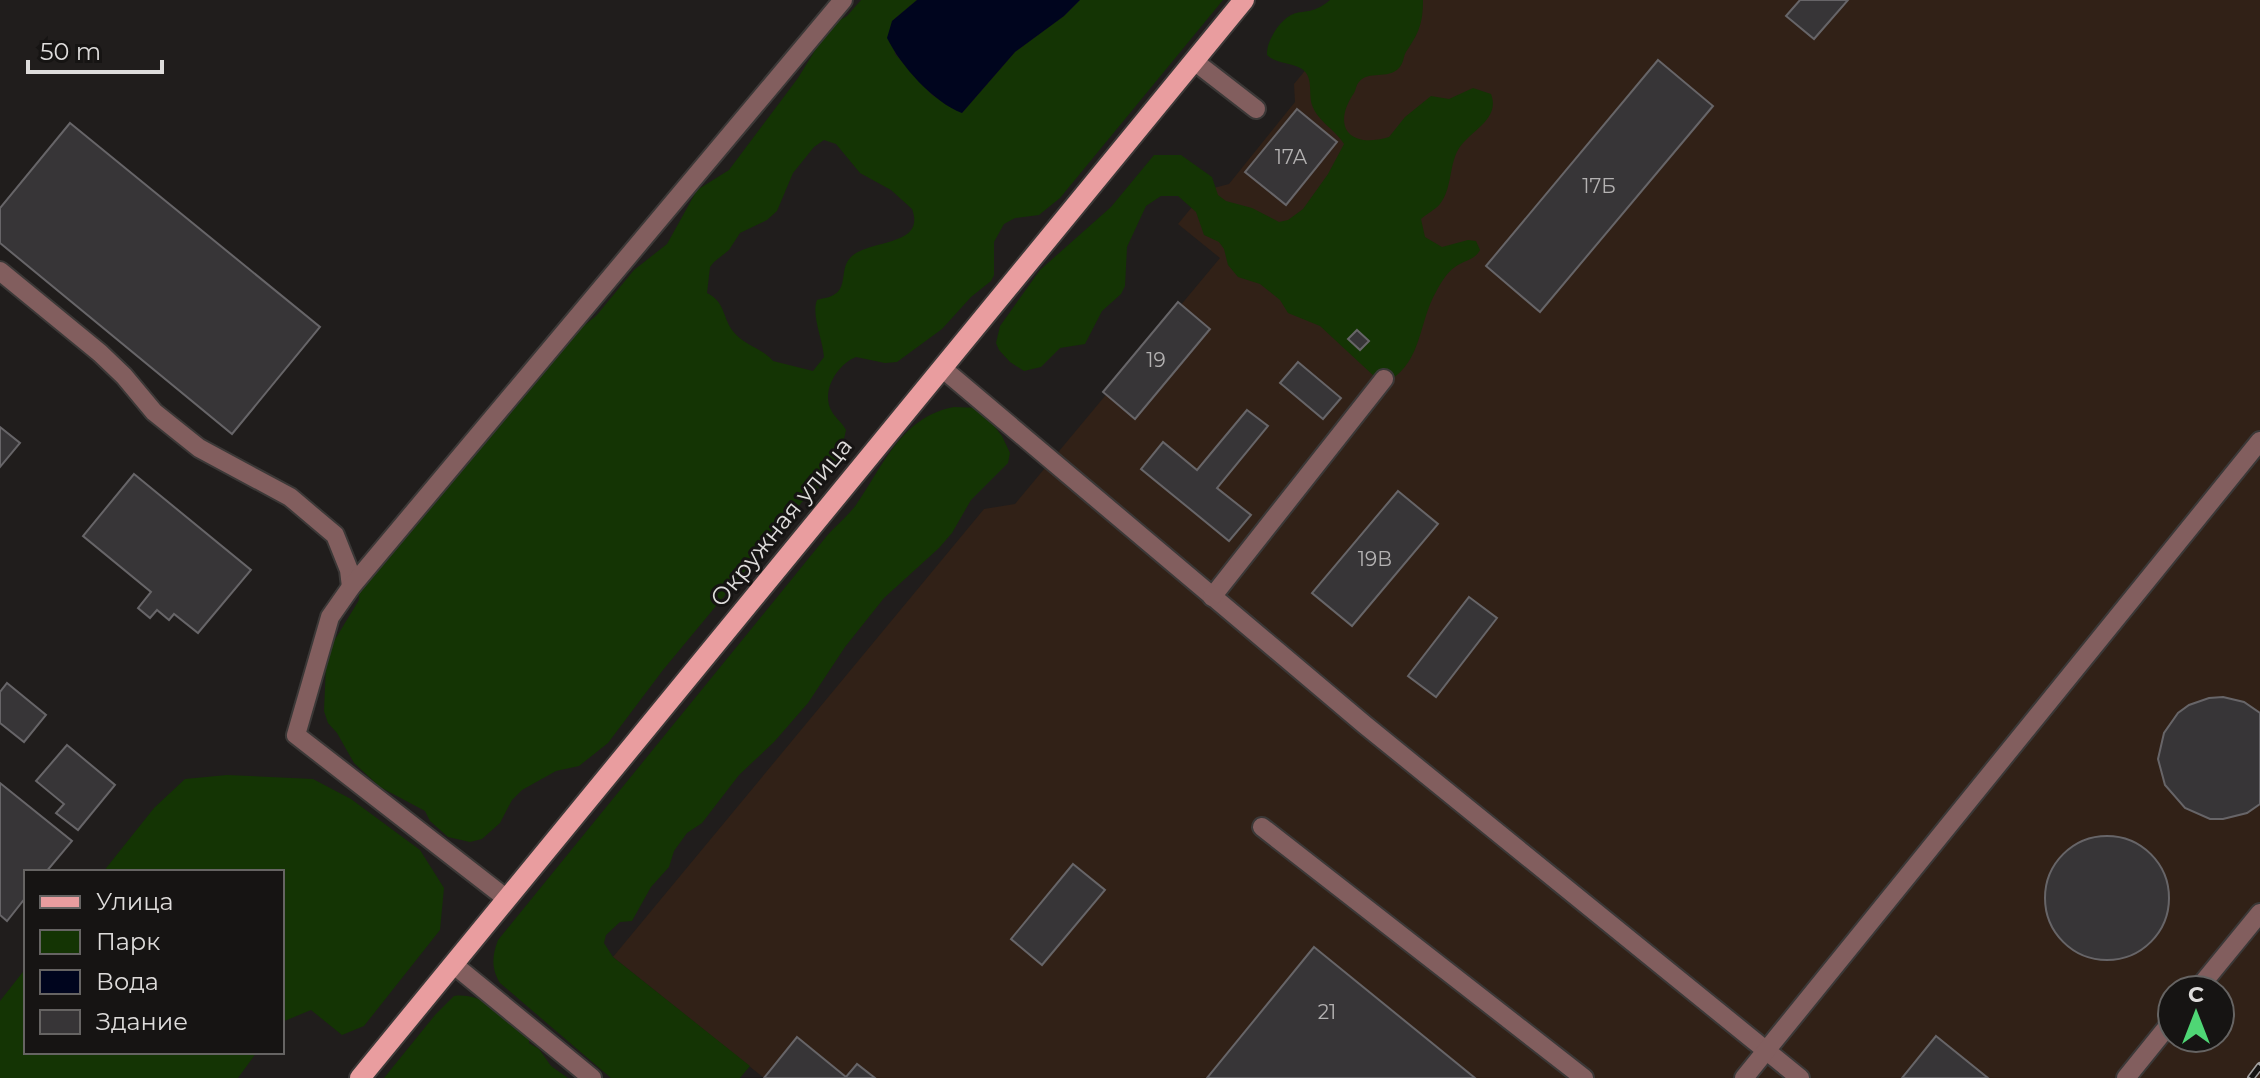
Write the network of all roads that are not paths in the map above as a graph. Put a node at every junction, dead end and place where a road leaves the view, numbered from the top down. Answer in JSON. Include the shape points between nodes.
{"nodes":[{"id":1,"x":843,"y":0,"type":"edge"},
{"id":2,"x":1244,"y":0,"type":"edge"},
{"id":3,"x":1194,"y":61,"type":"junction"},
{"id":4,"x":1256,"y":109,"type":"dead end"},
{"id":5,"x":0,"y":271,"type":"edge"},
{"id":6,"x":942,"y":368,"type":"junction"},
{"id":7,"x":1384,"y":379,"type":"dead end"},
{"id":8,"x":2260,"y":441,"type":"edge"},
{"id":9,"x":351,"y":587,"type":"junction"},
{"id":10,"x":1212,"y":597,"type":"junction"},
{"id":11,"x":1262,"y":827,"type":"dead end"},
{"id":12,"x":507,"y":899,"type":"junction"},
{"id":13,"x":2260,"y":913,"type":"edge"},
{"id":14,"x":453,"y":964,"type":"junction"},
{"id":15,"x":2210,"y":974,"type":"edge"},
{"id":16,"x":2156,"y":1041,"type":"edge"},
{"id":17,"x":1766,"y":1052,"type":"junction"},
{"id":18,"x":360,"y":1078,"type":"edge"},
{"id":19,"x":592,"y":1078,"type":"edge"},
{"id":20,"x":1584,"y":1078,"type":"edge"},
{"id":21,"x":1744,"y":1078,"type":"edge"},
{"id":22,"x":1800,"y":1078,"type":"edge"},
{"id":23,"x":2126,"y":1078,"type":"edge"}],
"edges":[{"from":1,"to":9,"type":"lane"},
{"from":2,"to":3,"type":"main road","name":"Окружная улица"},
{"from":3,"to":4,"type":"lane"},
{"from":3,"to":6,"type":"main road","name":"Окружная улица"},
{"from":5,"to":9,"type":"lane","via":[[100,353],[154,412],[199,448],[290,497],[335,535]]},
{"from":6,"to":10,"type":"lane"},
{"from":6,"to":12,"type":"main road","name":"Окружная улица"},
{"from":7,"to":10,"type":"lane"},
{"from":8,"to":17,"type":"lane"},
{"from":9,"to":12,"type":"lane","via":[[330,617],[296,735]]},
{"from":10,"to":17,"type":"lane"},
{"from":11,"to":20,"type":"lane"},
{"from":12,"to":14,"type":"main road","name":"Окружная улица"},
{"from":13,"to":15,"type":"lane"},
{"from":14,"to":18,"type":"main road","name":"Окружная улица"},
{"from":14,"to":19,"type":"lane"},
{"from":16,"to":23,"type":"lane"},
{"from":17,"to":21,"type":"lane"},
{"from":17,"to":22,"type":"lane"}]}
